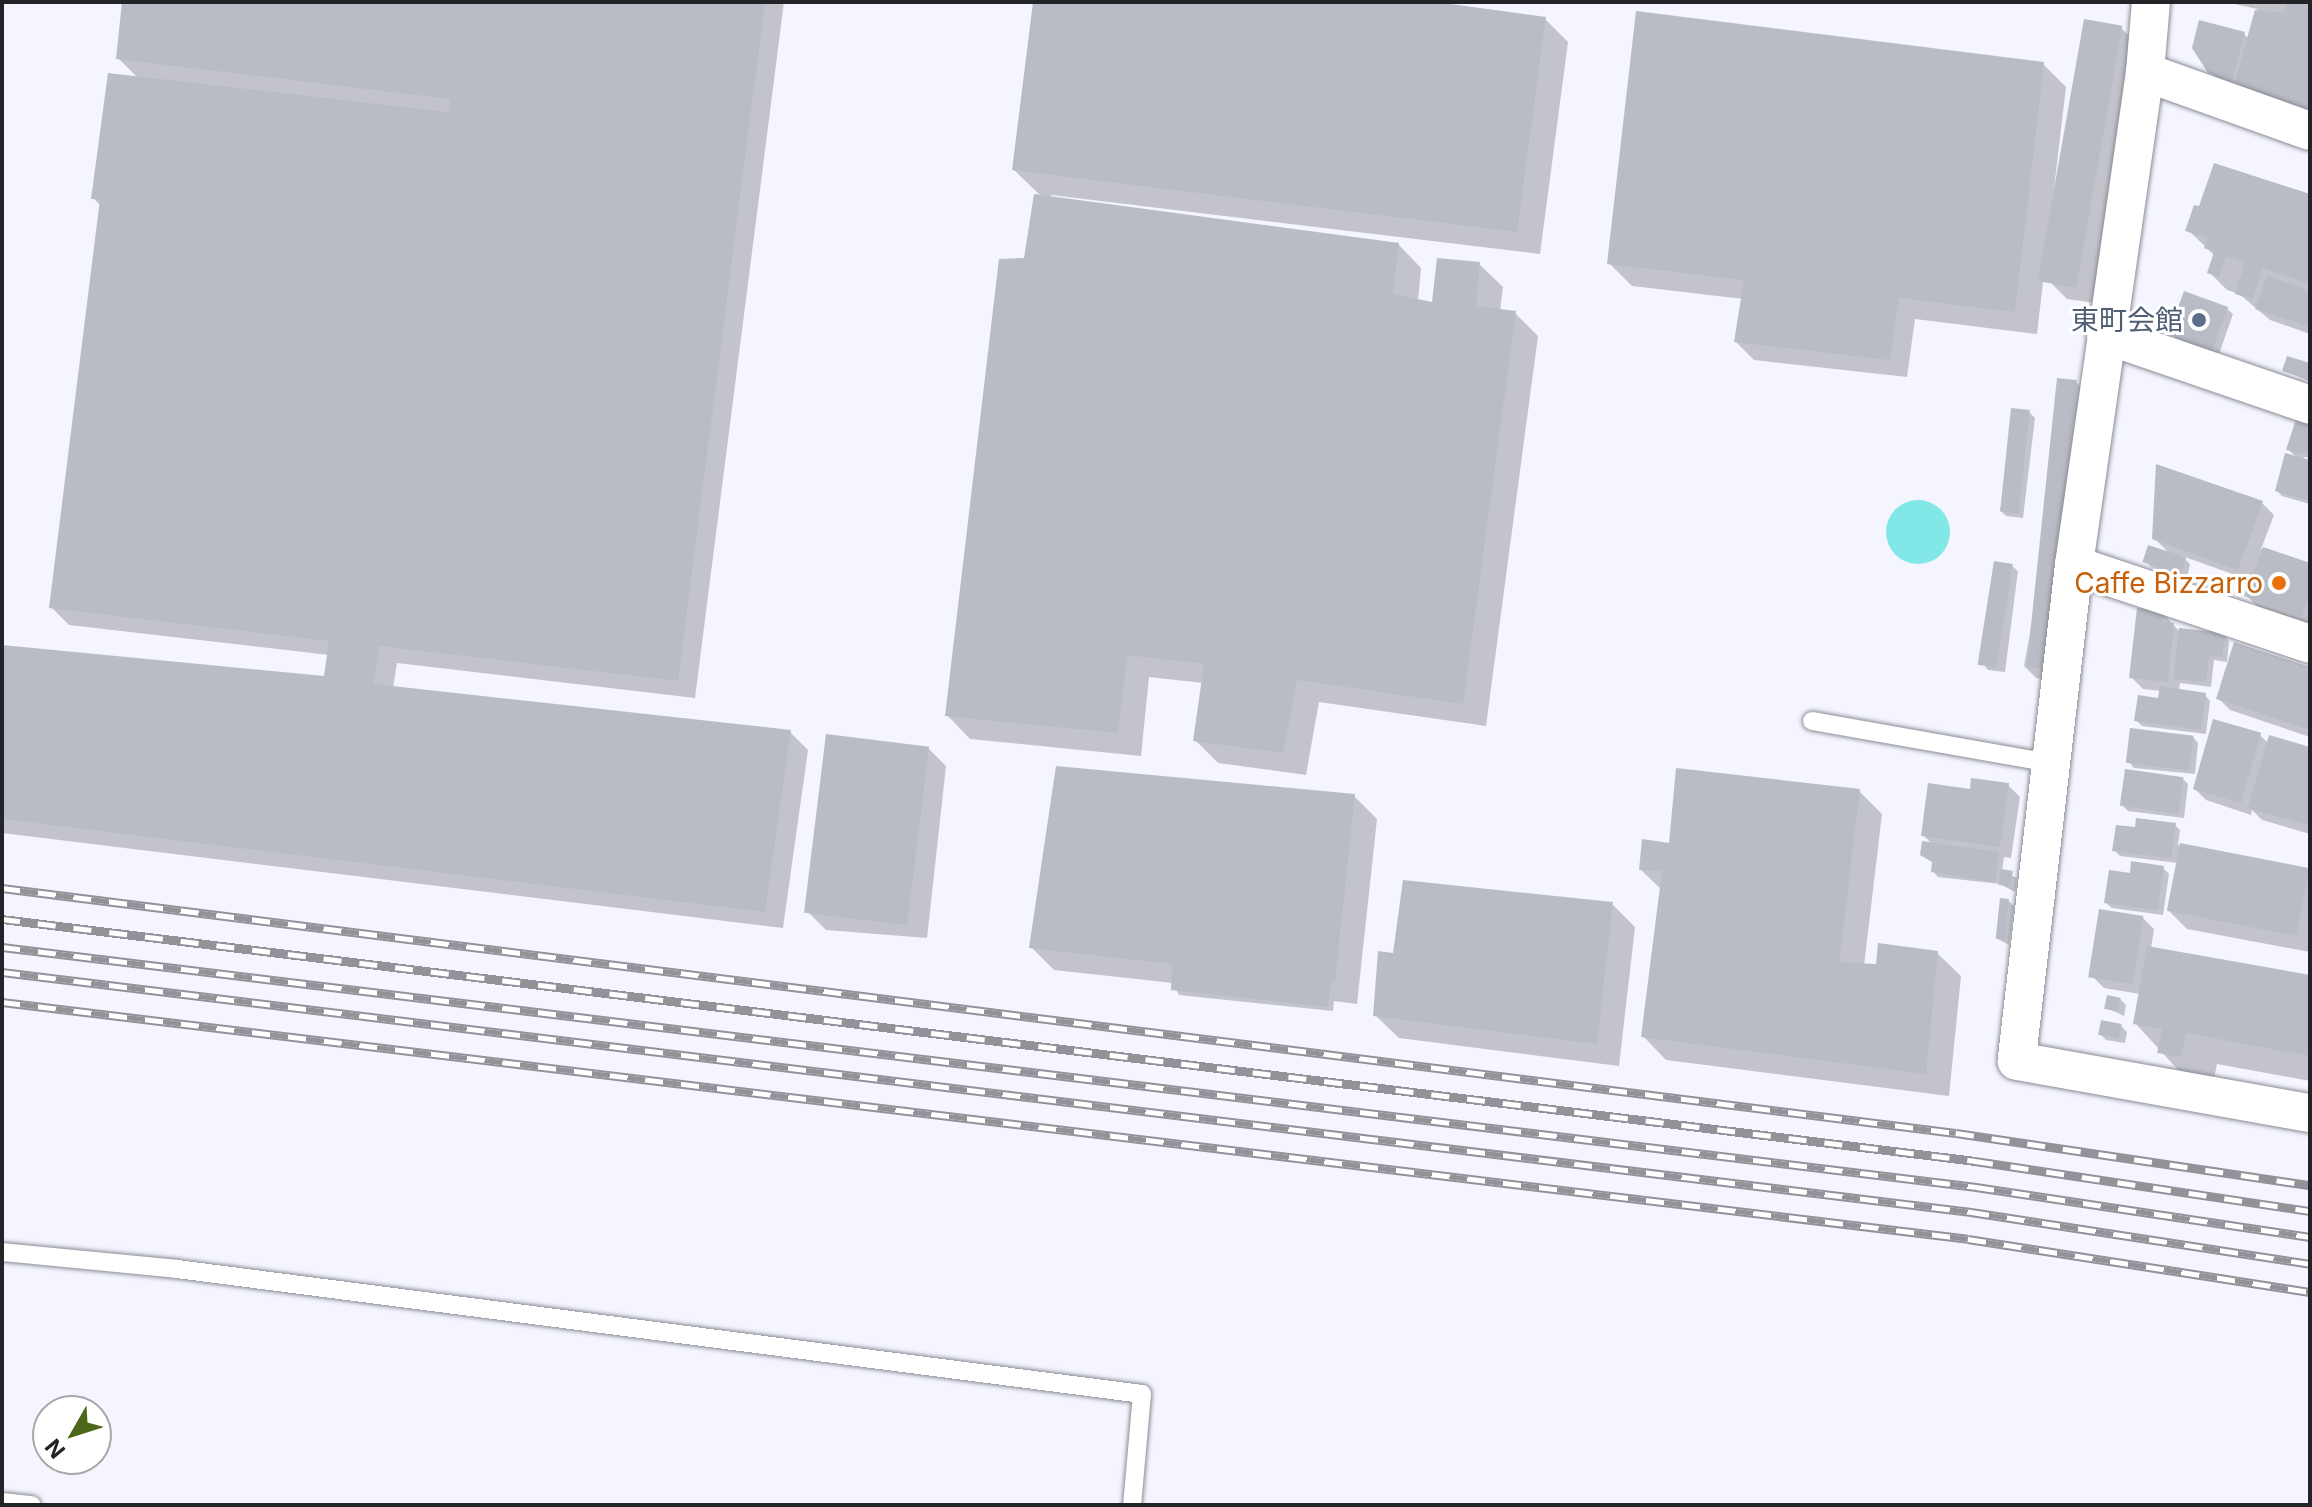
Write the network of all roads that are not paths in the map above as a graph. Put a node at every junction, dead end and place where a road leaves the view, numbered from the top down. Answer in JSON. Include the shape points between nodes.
{"nodes":[{"id":1,"x":2151,"y":2,"type":"edge"},
{"id":2,"x":2145,"y":72,"type":"junction"},
{"id":3,"x":2310,"y":131,"type":"edge"},
{"id":4,"x":2106,"y":335,"type":"junction"},
{"id":5,"x":2310,"y":405,"type":"edge"},
{"id":6,"x":2074,"y":565,"type":"junction"},
{"id":7,"x":2310,"y":644,"type":"edge"},
{"id":8,"x":1812,"y":721,"type":"dead end"},
{"id":9,"x":2051,"y":763,"type":"junction"},
{"id":10,"x":2310,"y":1113,"type":"edge"},
{"id":11,"x":2,"y":1252,"type":"edge"},
{"id":12,"x":2,"y":1502,"type":"edge"},
{"id":13,"x":32,"y":1505,"type":"edge"},
{"id":14,"x":1132,"y":1505,"type":"edge"}],
"edges":[{"from":1,"to":2,"type":"street"},
{"from":2,"to":3,"type":"street"},
{"from":2,"to":4,"type":"street"},
{"from":4,"to":5,"type":"street"},
{"from":4,"to":6,"type":"street"},
{"from":6,"to":7,"type":"street"},
{"from":6,"to":9,"type":"street"},
{"from":8,"to":9,"type":"lane"},
{"from":9,"to":10,"type":"street","via":[[2017,1061]]},
{"from":11,"to":14,"type":"lane","via":[[177,1269],[1142,1394]]},
{"from":12,"to":13,"type":"lane"}]}
